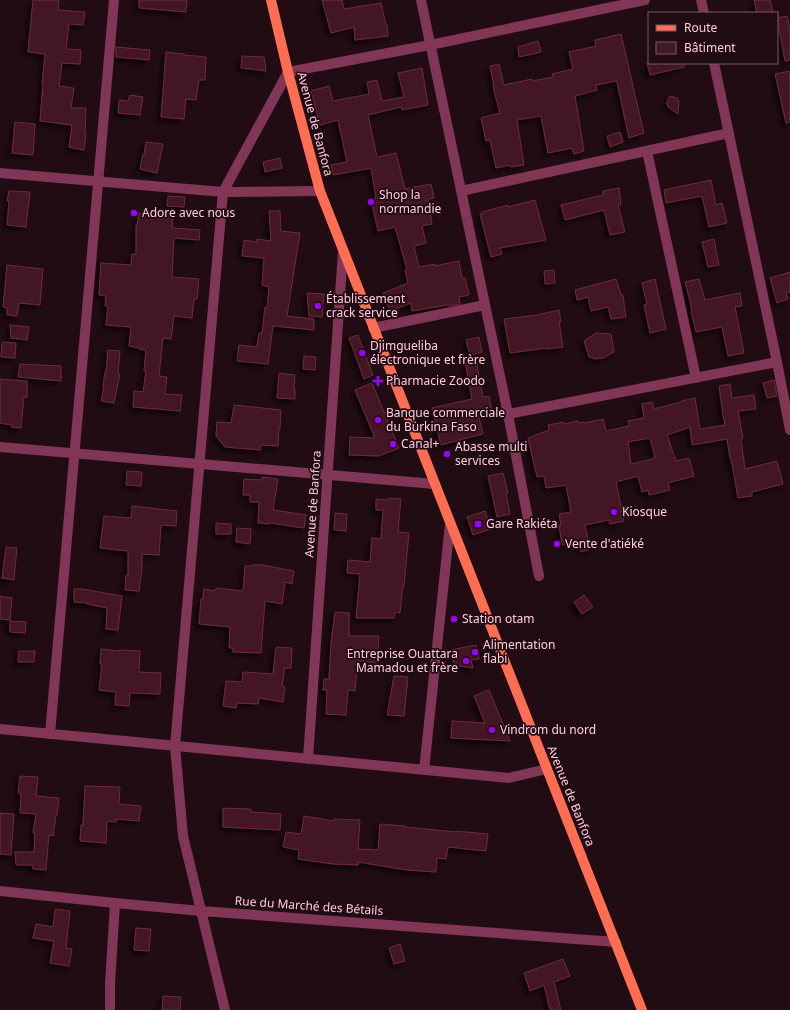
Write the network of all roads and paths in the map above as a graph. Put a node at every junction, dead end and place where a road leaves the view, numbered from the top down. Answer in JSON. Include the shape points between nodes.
{"nodes":[{"id":1,"x":114,"y":0,"type":"edge"},
{"id":2,"x":271,"y":0,"type":"edge"},
{"id":3,"x":420,"y":0,"type":"edge"},
{"id":4,"x":645,"y":0,"type":"edge"},
{"id":5,"x":701,"y":0,"type":"edge"},
{"id":6,"x":704,"y":12,"type":"edge"},
{"id":7,"x":430,"y":45,"type":"junction"},
{"id":8,"x":714,"y":64,"type":"edge"},
{"id":9,"x":288,"y":72,"type":"junction"},
{"id":10,"x":729,"y":133,"type":"junction"},
{"id":11,"x":647,"y":151,"type":"junction"},
{"id":12,"x":0,"y":173,"type":"edge"},
{"id":13,"x":98,"y":181,"type":"junction"},
{"id":14,"x":320,"y":191,"type":"junction"},
{"id":15,"x":461,"y":191,"type":"junction"},
{"id":16,"x":223,"y":192,"type":"junction"},
{"id":17,"x":343,"y":251,"type":"junction"},
{"id":18,"x":485,"y":305,"type":"junction"},
{"id":19,"x":374,"y":328,"type":"junction"},
{"id":20,"x":777,"y":362,"type":"junction"},
{"id":21,"x":696,"y":378,"type":"junction"},
{"id":22,"x":508,"y":414,"type":"junction"},
{"id":23,"x":790,"y":430,"type":"edge"},
{"id":24,"x":0,"y":446,"type":"edge"},
{"id":25,"x":74,"y":453,"type":"junction"},
{"id":26,"x":199,"y":464,"type":"junction"},
{"id":27,"x":328,"y":474,"type":"junction"},
{"id":28,"x":435,"y":484,"type":"junction"},
{"id":29,"x":450,"y":524,"type":"junction"},
{"id":30,"x":539,"y":576,"type":"dead end"},
{"id":31,"x":0,"y":730,"type":"edge"},
{"id":32,"x":50,"y":734,"type":"junction"},
{"id":33,"x":175,"y":746,"type":"junction"},
{"id":34,"x":308,"y":759,"type":"junction"},
{"id":35,"x":546,"y":769,"type":"junction"},
{"id":36,"x":424,"y":770,"type":"junction"},
{"id":37,"x":0,"y":891,"type":"edge"},
{"id":38,"x":115,"y":903,"type":"junction"},
{"id":39,"x":201,"y":911,"type":"junction"},
{"id":40,"x":616,"y":942,"type":"junction"},
{"id":41,"x":110,"y":1010,"type":"edge"},
{"id":42,"x":225,"y":1010,"type":"edge"},
{"id":43,"x":642,"y":1010,"type":"edge"}],
"edges":[{"from":1,"to":13,"type":"street"},
{"from":2,"to":9,"type":"main road","name":"Avenue de Banfora"},
{"from":3,"to":7,"type":"street"},
{"from":4,"to":7,"type":"street"},
{"from":5,"to":6,"type":"street"},
{"from":7,"to":9,"type":"street"},
{"from":7,"to":15,"type":"street"},
{"from":8,"to":10,"type":"street"},
{"from":9,"to":14,"type":"main road","name":"Avenue de Banfora"},
{"from":9,"to":16,"type":"street"},
{"from":10,"to":11,"type":"street"},
{"from":10,"to":20,"type":"street"},
{"from":11,"to":15,"type":"street"},
{"from":11,"to":21,"type":"street"},
{"from":12,"to":13,"type":"street"},
{"from":13,"to":16,"type":"street"},
{"from":13,"to":25,"type":"street"},
{"from":14,"to":16,"type":"street"},
{"from":14,"to":17,"type":"main road","name":"Avenue de Banfora"},
{"from":15,"to":18,"type":"street"},
{"from":16,"to":26,"type":"street"},
{"from":17,"to":19,"type":"main road","name":"Avenue de Banfora"},
{"from":17,"to":27,"type":"street","name":"Avenue de Banfora"},
{"from":18,"to":19,"type":"street"},
{"from":18,"to":22,"type":"street"},
{"from":19,"to":28,"type":"main road","name":"Avenue de Banfora"},
{"from":20,"to":21,"type":"street"},
{"from":20,"to":23,"type":"street"},
{"from":21,"to":22,"type":"street"},
{"from":22,"to":30,"type":"street"},
{"from":24,"to":25,"type":"street"},
{"from":25,"to":26,"type":"street"},
{"from":25,"to":32,"type":"street"},
{"from":26,"to":27,"type":"street"},
{"from":26,"to":33,"type":"street"},
{"from":27,"to":28,"type":"street"},
{"from":27,"to":34,"type":"street","name":"Avenue de Banfora"},
{"from":28,"to":29,"type":"main road","name":"Avenue de Banfora"},
{"from":29,"to":35,"type":"main road","name":"Avenue de Banfora"},
{"from":29,"to":36,"type":"street","name":"Avenue de Banfora"},
{"from":31,"to":32,"type":"street"},
{"from":32,"to":33,"type":"street"},
{"from":33,"to":34,"type":"street"},
{"from":33,"to":39,"type":"street","via":[[183,836]]},
{"from":34,"to":36,"type":"street"},
{"from":35,"to":36,"type":"street","via":[[509,778]]},
{"from":35,"to":40,"type":"main road","name":"Avenue de Banfora"},
{"from":37,"to":38,"type":"street","name":"Rue du Marché des Bétails"},
{"from":38,"to":39,"type":"street","name":"Rue du Marché des Bétails"},
{"from":38,"to":41,"type":"street"},
{"from":39,"to":40,"type":"street","name":"Rue du Marché des Bétails"},
{"from":39,"to":42,"type":"street"},
{"from":40,"to":43,"type":"main road","name":"Avenue de Banfora"}]}
